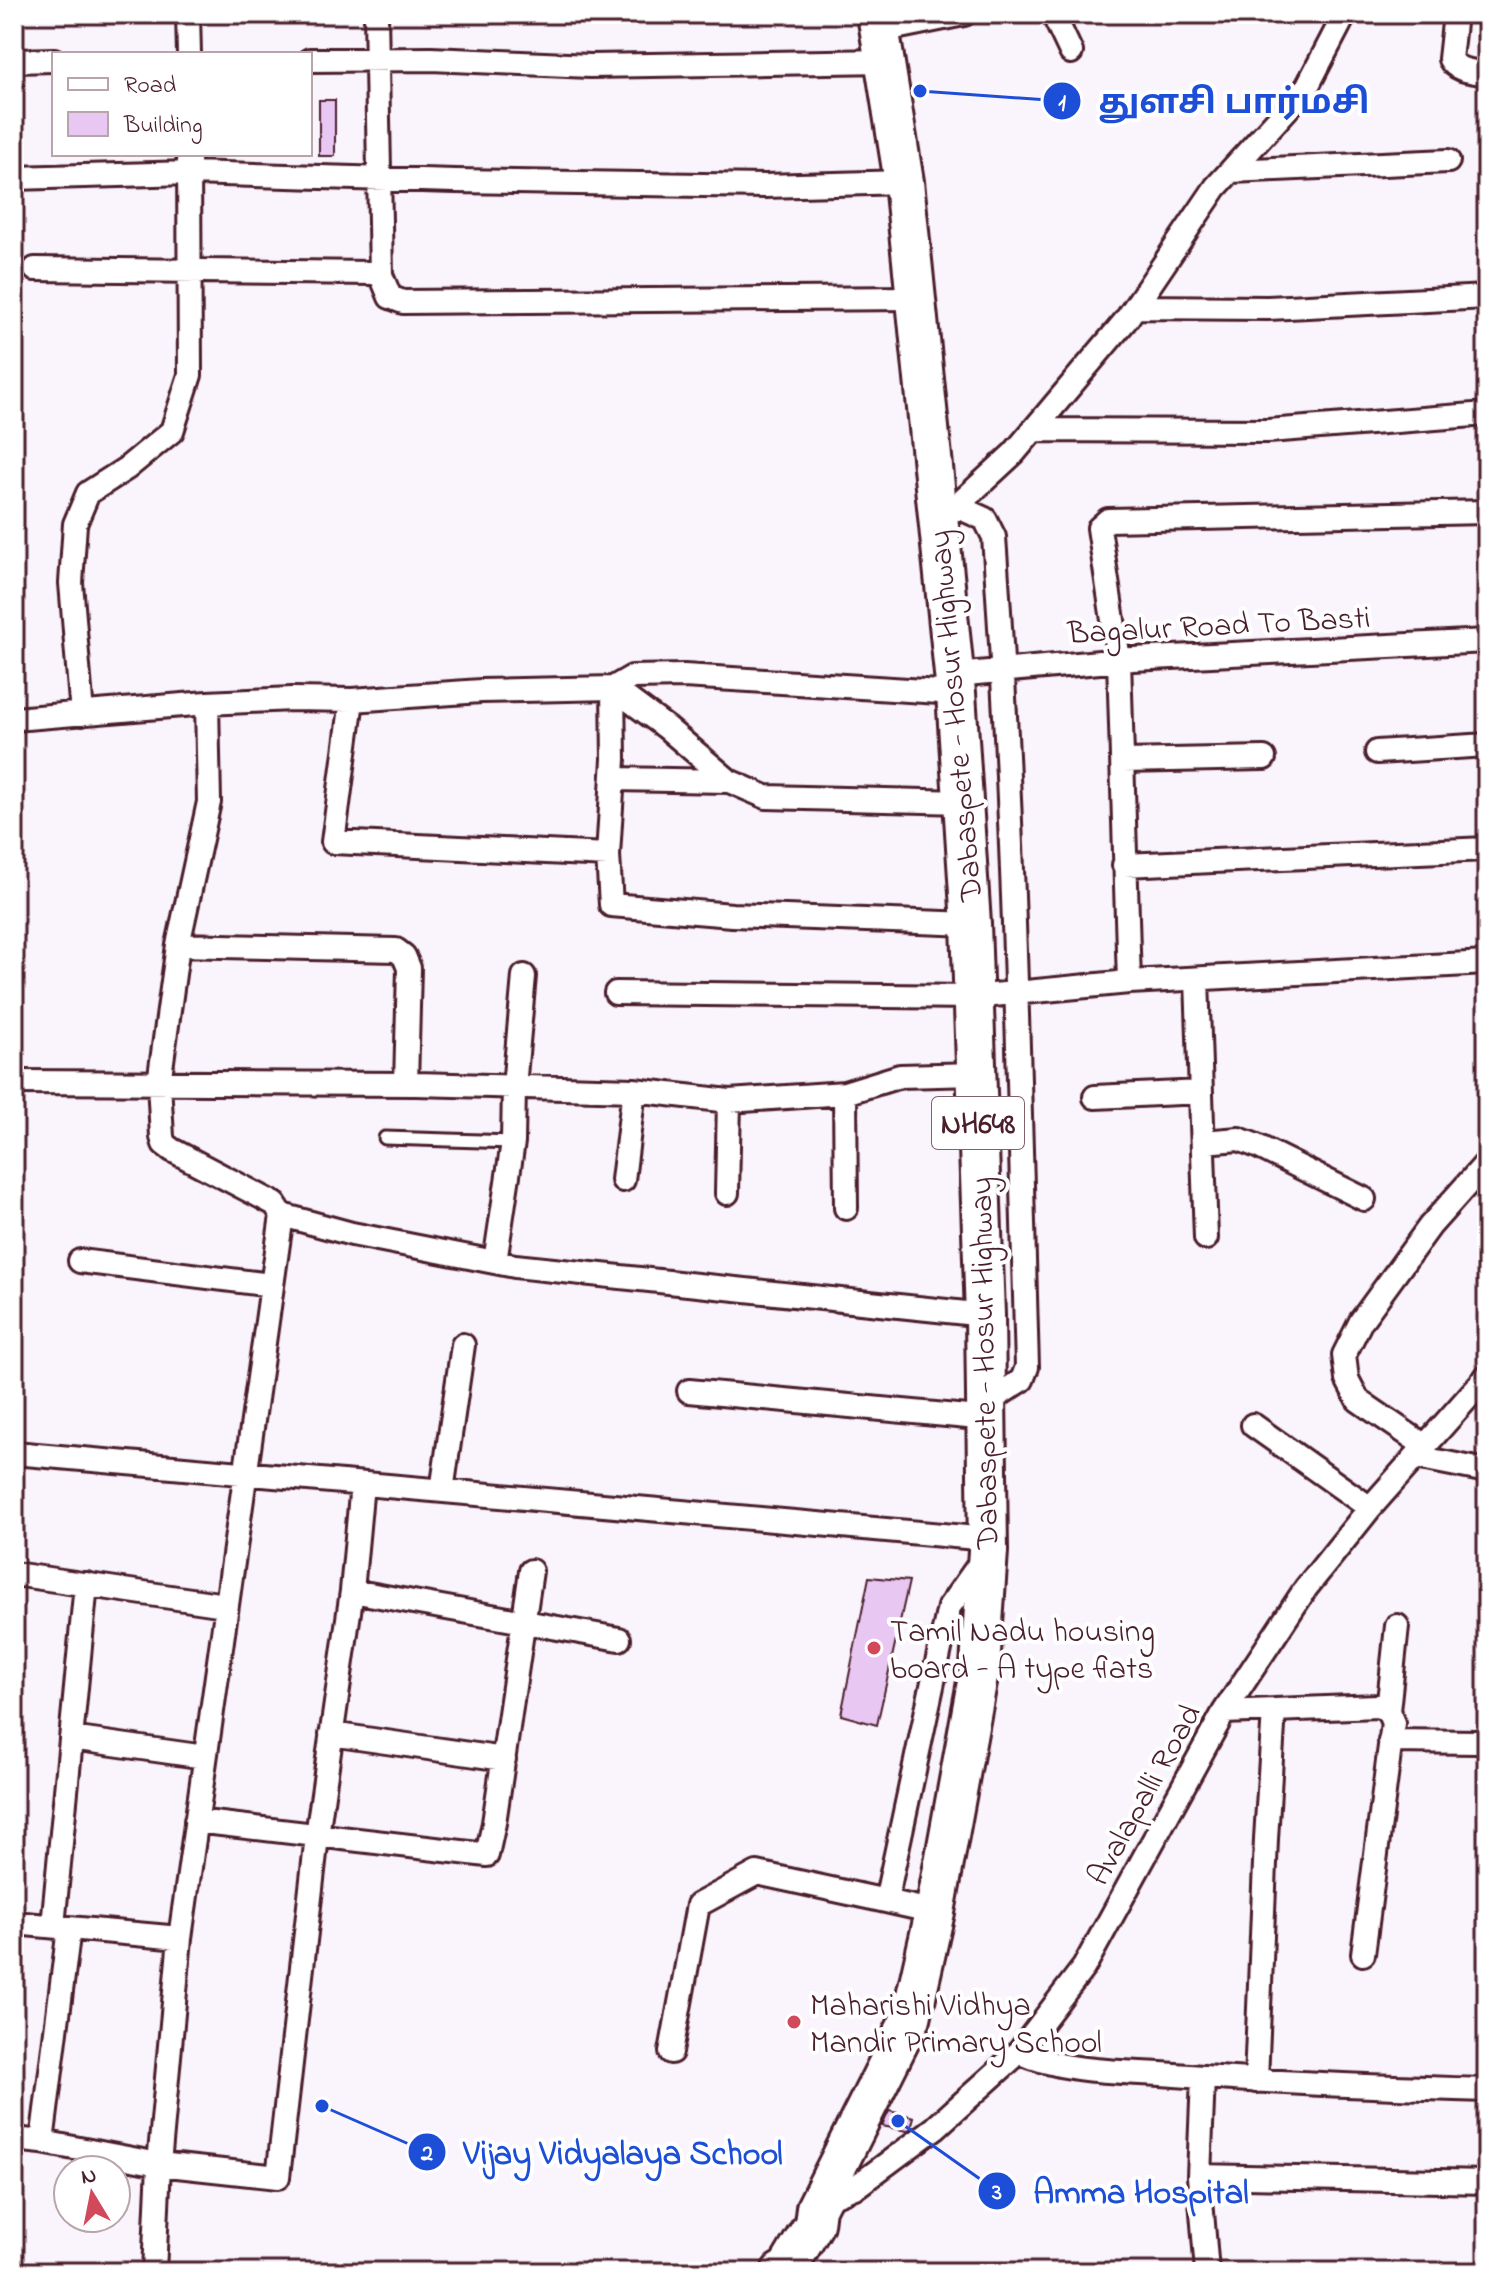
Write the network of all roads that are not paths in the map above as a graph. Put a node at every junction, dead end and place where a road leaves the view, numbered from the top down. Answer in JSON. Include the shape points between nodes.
{"nodes":[{"id":1,"x":188,"y":14,"type":"edge"},
{"id":2,"x":376,"y":14,"type":"edge"},
{"id":3,"x":964,"y":14,"type":"edge"},
{"id":4,"x":1053,"y":14,"type":"edge"},
{"id":5,"x":1345,"y":14,"type":"edge"},
{"id":6,"x":1455,"y":14,"type":"edge"},
{"id":7,"x":881,"y":35,"type":"edge"},
{"id":8,"x":189,"y":52,"type":"edge"},
{"id":9,"x":1071,"y":52,"type":"dead end"},
{"id":10,"x":378,"y":59,"type":"junction"},
{"id":11,"x":52,"y":60,"type":"edge"},
{"id":12,"x":312,"y":60,"type":"edge"},
{"id":13,"x":14,"y":61,"type":"edge"},
{"id":14,"x":1487,"y":74,"type":"edge"},
{"id":15,"x":1448,"y":161,"type":"dead end"},
{"id":16,"x":189,"y":163,"type":"edge"},
{"id":17,"x":1231,"y":171,"type":"junction"},
{"id":18,"x":14,"y":178,"type":"edge"},
{"id":19,"x":379,"y":179,"type":"junction"},
{"id":20,"x":904,"y":182,"type":"junction"},
{"id":21,"x":35,"y":269,"type":"dead end"},
{"id":22,"x":189,"y":270,"type":"junction"},
{"id":23,"x":381,"y":275,"type":"junction"},
{"id":24,"x":1487,"y":297,"type":"edge"},
{"id":25,"x":914,"y":298,"type":"junction"},
{"id":26,"x":1135,"y":307,"type":"junction"},
{"id":27,"x":1487,"y":414,"type":"edge"},
{"id":28,"x":1033,"y":430,"type":"junction"},
{"id":29,"x":1487,"y":512,"type":"edge"},
{"id":30,"x":947,"y":514,"type":"junction"},
{"id":31,"x":1487,"y":641,"type":"edge"},
{"id":32,"x":1119,"y":660,"type":"junction"},
{"id":33,"x":1004,"y":670,"type":"junction"},
{"id":34,"x":956,"y":684,"type":"junction"},
{"id":35,"x":613,"y":688,"type":"junction"},
{"id":36,"x":352,"y":700,"type":"junction"},
{"id":37,"x":207,"y":703,"type":"junction"},
{"id":38,"x":82,"y":714,"type":"junction"},
{"id":39,"x":14,"y":719,"type":"edge"},
{"id":40,"x":1487,"y":745,"type":"edge"},
{"id":41,"x":1377,"y":752,"type":"dead end"},
{"id":42,"x":1264,"y":758,"type":"dead end"},
{"id":43,"x":1124,"y":761,"type":"junction"},
{"id":44,"x":613,"y":779,"type":"junction"},
{"id":45,"x":729,"y":781,"type":"junction"},
{"id":46,"x":964,"y":802,"type":"junction"},
{"id":47,"x":1487,"y":849,"type":"edge"},
{"id":48,"x":608,"y":855,"type":"junction"},
{"id":49,"x":1124,"y":865,"type":"junction"},
{"id":50,"x":971,"y":924,"type":"junction"},
{"id":51,"x":178,"y":945,"type":"junction"},
{"id":52,"x":1487,"y":963,"type":"edge"},
{"id":53,"x":524,"y":976,"type":"dead end"},
{"id":54,"x":1197,"y":979,"type":"junction"},
{"id":55,"x":1129,"y":982,"type":"junction"},
{"id":56,"x":616,"y":993,"type":"dead end"},
{"id":57,"x":1017,"y":993,"type":"junction"},
{"id":58,"x":973,"y":997,"type":"junction"},
{"id":59,"x":976,"y":1074,"type":"junction"},
{"id":60,"x":14,"y":1082,"type":"edge"},
{"id":61,"x":159,"y":1083,"type":"junction"},
{"id":62,"x":406,"y":1084,"type":"junction"},
{"id":63,"x":514,"y":1087,"type":"junction"},
{"id":64,"x":634,"y":1090,"type":"junction"},
{"id":65,"x":1201,"y":1092,"type":"junction"},
{"id":66,"x":845,"y":1093,"type":"junction"},
{"id":67,"x":1095,"y":1097,"type":"dead end"},
{"id":68,"x":729,"y":1101,"type":"junction"},
{"id":69,"x":385,"y":1138,"type":"dead end"},
{"id":70,"x":513,"y":1142,"type":"junction"},
{"id":71,"x":1203,"y":1142,"type":"junction"},
{"id":72,"x":1487,"y":1162,"type":"edge"},
{"id":73,"x":623,"y":1180,"type":"dead end"},
{"id":74,"x":727,"y":1193,"type":"dead end"},
{"id":75,"x":1364,"y":1199,"type":"dead end"},
{"id":76,"x":846,"y":1208,"type":"dead end"},
{"id":77,"x":282,"y":1215,"type":"junction"},
{"id":78,"x":1206,"y":1238,"type":"dead end"},
{"id":79,"x":80,"y":1261,"type":"dead end"},
{"id":80,"x":495,"y":1262,"type":"junction"},
{"id":81,"x":271,"y":1285,"type":"junction"},
{"id":82,"x":985,"y":1315,"type":"junction"},
{"id":83,"x":463,"y":1345,"type":"dead end"},
{"id":84,"x":1487,"y":1376,"type":"edge"},
{"id":85,"x":689,"y":1391,"type":"dead end"},
{"id":86,"x":988,"y":1410,"type":"junction"},
{"id":87,"x":1253,"y":1425,"type":"dead end"},
{"id":88,"x":1420,"y":1452,"type":"junction"},
{"id":89,"x":14,"y":1453,"type":"edge"},
{"id":90,"x":1487,"y":1471,"type":"edge"},
{"id":91,"x":244,"y":1473,"type":"junction"},
{"id":92,"x":362,"y":1484,"type":"junction"},
{"id":93,"x":442,"y":1491,"type":"junction"},
{"id":94,"x":1370,"y":1508,"type":"junction"},
{"id":95,"x":988,"y":1545,"type":"junction"},
{"id":96,"x":531,"y":1571,"type":"dead end"},
{"id":97,"x":14,"y":1574,"type":"edge"},
{"id":98,"x":86,"y":1584,"type":"junction"},
{"id":99,"x":352,"y":1591,"type":"junction"},
{"id":100,"x":225,"y":1605,"type":"junction"},
{"id":101,"x":525,"y":1621,"type":"junction"},
{"id":102,"x":1397,"y":1626,"type":"dead end"},
{"id":103,"x":619,"y":1639,"type":"dead end"},
{"id":104,"x":1274,"y":1710,"type":"junction"},
{"id":105,"x":1388,"y":1711,"type":"junction"},
{"id":106,"x":1224,"y":1712,"type":"junction"},
{"id":107,"x":331,"y":1734,"type":"junction"},
{"id":108,"x":71,"y":1738,"type":"junction"},
{"id":109,"x":1487,"y":1739,"type":"edge"},
{"id":110,"x":1390,"y":1741,"type":"junction"},
{"id":111,"x":205,"y":1757,"type":"junction"},
{"id":112,"x":504,"y":1759,"type":"junction"},
{"id":113,"x":196,"y":1821,"type":"junction"},
{"id":114,"x":317,"y":1836,"type":"junction"},
{"id":115,"x":886,"y":1901,"type":"junction"},
{"id":116,"x":935,"y":1912,"type":"junction"},
{"id":117,"x":14,"y":1923,"type":"edge"},
{"id":118,"x":61,"y":1927,"type":"junction"},
{"id":119,"x":180,"y":1938,"type":"junction"},
{"id":120,"x":1363,"y":1954,"type":"dead end"},
{"id":121,"x":671,"y":2052,"type":"dead end"},
{"id":122,"x":1019,"y":2052,"type":"junction"},
{"id":123,"x":1203,"y":2077,"type":"junction"},
{"id":124,"x":1256,"y":2081,"type":"junction"},
{"id":125,"x":1487,"y":2090,"type":"edge"},
{"id":126,"x":14,"y":2139,"type":"edge"},
{"id":127,"x":42,"y":2142,"type":"junction"},
{"id":128,"x":159,"y":2164,"type":"junction"},
{"id":129,"x":1199,"y":2176,"type":"junction"},
{"id":130,"x":1487,"y":2182,"type":"edge"},
{"id":131,"x":817,"y":2205,"type":"junction"},
{"id":132,"x":154,"y":2272,"type":"edge"},
{"id":133,"x":771,"y":2272,"type":"edge"},
{"id":134,"x":781,"y":2272,"type":"edge"},
{"id":135,"x":1207,"y":2272,"type":"edge"}],
"edges":[{"from":1,"to":8,"type":"street"},
{"from":2,"to":10,"type":"street"},
{"from":3,"to":7,"type":"street"},
{"from":4,"to":9,"type":"street"},
{"from":5,"to":17,"type":"street","via":[[1307,87]]},
{"from":6,"to":14,"type":"street","via":[[1452,64]]},
{"from":7,"to":10,"type":"street","via":[[590,66]]},
{"from":7,"to":20,"type":"highway","name":"Dabaspete - Hosur Highway","number":"NH648"},
{"from":10,"to":12,"type":"street"},
{"from":10,"to":19,"type":"street"},
{"from":11,"to":13,"type":"street"},
{"from":15,"to":17,"type":"street"},
{"from":16,"to":18,"type":"street"},
{"from":16,"to":19,"type":"street"},
{"from":16,"to":22,"type":"street"},
{"from":17,"to":26,"type":"street"},
{"from":19,"to":20,"type":"street","via":[[765,186]]},
{"from":19,"to":23,"type":"street"},
{"from":20,"to":25,"type":"highway","name":"Dabaspete - Hosur Highway","number":"NH648"},
{"from":21,"to":22,"type":"street"},
{"from":22,"to":23,"type":"street"},
{"from":22,"to":38,"type":"street","via":[[190,375],[172,431],[88,493],[75,524],[71,583]]},
{"from":23,"to":25,"type":"street","via":[[390,297],[403,302]]},
{"from":24,"to":26,"type":"street","via":[[1268,308]]},
{"from":25,"to":30,"type":"highway","name":"Dabaspete - Hosur Highway","number":"NH648"},
{"from":26,"to":28,"type":"street"},
{"from":27,"to":28,"type":"street","via":[[1268,431]]},
{"from":28,"to":30,"type":"street"},
{"from":29,"to":32,"type":"street","via":[[1108,520],[1099,528]]},
{"from":30,"to":33,"type":"street","via":[[985,519],[994,537]]},
{"from":30,"to":34,"type":"highway","name":"Dabaspete - Hosur Highway","number":"NH648"},
{"from":31,"to":32,"type":"street","name":"Bagalur Road To Basti"},
{"from":32,"to":33,"type":"street","name":"Bagalur Road To Basti"},
{"from":32,"to":43,"type":"street"},
{"from":33,"to":34,"type":"street","name":"Bagalur Road To Basti"},
{"from":33,"to":57,"type":"street"},
{"from":34,"to":35,"type":"street","name":"Bagalur Road To Basti","via":[[684,676],[632,677]]},
{"from":34,"to":46,"type":"highway","name":"Dabaspete - Hosur Highway","number":"NH648"},
{"from":35,"to":36,"type":"street","name":"Bagalur Road To Basti"},
{"from":35,"to":44,"type":"street"},
{"from":35,"to":45,"type":"street"},
{"from":36,"to":37,"type":"street","name":"Bagalur Road To Basti"},
{"from":36,"to":48,"type":"street","via":[[333,842]]},
{"from":37,"to":38,"type":"street","name":"Bagalur Road To Basti"},
{"from":37,"to":51,"type":"street","via":[[209,802]]},
{"from":38,"to":39,"type":"street","name":"Bagalur Road To Basti"},
{"from":40,"to":41,"type":"street"},
{"from":42,"to":43,"type":"street"},
{"from":43,"to":49,"type":"street"},
{"from":44,"to":45,"type":"street"},
{"from":44,"to":48,"type":"street"},
{"from":45,"to":46,"type":"street","via":[[766,797]]},
{"from":46,"to":50,"type":"highway","name":"Dabaspete - Hosur Highway","number":"NH648"},
{"from":47,"to":49,"type":"street"},
{"from":48,"to":50,"type":"street","via":[[611,905]]},
{"from":49,"to":55,"type":"street"},
{"from":50,"to":58,"type":"highway","name":"Dabaspete - Hosur Highway","number":"NH648"},
{"from":51,"to":61,"type":"street"},
{"from":51,"to":62,"type":"street","via":[[396,950],[409,968]]},
{"from":52,"to":54,"type":"street"},
{"from":53,"to":63,"type":"street"},
{"from":54,"to":55,"type":"street"},
{"from":54,"to":65,"type":"street"},
{"from":55,"to":57,"type":"street"},
{"from":56,"to":58,"type":"street"},
{"from":57,"to":58,"type":"street"},
{"from":57,"to":86,"type":"street","via":[[1027,1367],[1022,1380]]},
{"from":58,"to":59,"type":"highway","name":"Dabaspete - Hosur Highway","number":"NH648"},
{"from":59,"to":66,"type":"street","via":[[900,1076]]},
{"from":59,"to":82,"type":"highway","name":"Dabaspete - Hosur Highway","number":"NH648"},
{"from":60,"to":61,"type":"street"},
{"from":61,"to":62,"type":"street"},
{"from":61,"to":77,"type":"street","via":[[164,1144],[275,1204]]},
{"from":62,"to":63,"type":"street"},
{"from":63,"to":64,"type":"street"},
{"from":63,"to":70,"type":"street"},
{"from":64,"to":68,"type":"street"},
{"from":64,"to":73,"type":"street"},
{"from":65,"to":67,"type":"street"},
{"from":65,"to":71,"type":"street"},
{"from":66,"to":68,"type":"street"},
{"from":66,"to":76,"type":"street"},
{"from":68,"to":74,"type":"street"},
{"from":69,"to":70,"type":"lane"},
{"from":70,"to":80,"type":"street"},
{"from":71,"to":75,"type":"street","via":[[1239,1139]]},
{"from":71,"to":78,"type":"street"},
{"from":72,"to":88,"type":"street","via":[[1422,1238],[1361,1321],[1344,1355],[1347,1379],[1358,1400]]},
{"from":77,"to":80,"type":"street"},
{"from":77,"to":81,"type":"street"},
{"from":79,"to":81,"type":"street"},
{"from":80,"to":82,"type":"street"},
{"from":81,"to":91,"type":"street"},
{"from":82,"to":86,"type":"highway","name":"Dabaspete - Hosur Highway","number":"NH648"},
{"from":83,"to":93,"type":"street"},
{"from":84,"to":88,"type":"street","name":"Avalapalli Road"},
{"from":85,"to":86,"type":"street"},
{"from":86,"to":95,"type":"highway","name":"Dabaspete - Hosur Highway","number":"NH648"},
{"from":87,"to":94,"type":"street"},
{"from":88,"to":90,"type":"street"},
{"from":88,"to":94,"type":"street","name":"Avalapalli Road"},
{"from":89,"to":91,"type":"street"},
{"from":91,"to":92,"type":"street"},
{"from":91,"to":100,"type":"street"},
{"from":92,"to":93,"type":"street"},
{"from":92,"to":99,"type":"street"},
{"from":93,"to":95,"type":"street"},
{"from":94,"to":106,"type":"street","name":"Avalapalli Road","via":[[1306,1588]]},
{"from":95,"to":115,"type":"street","via":[[949,1607]]},
{"from":95,"to":116,"type":"highway","name":"Dabaspete - Hosur Highway","number":"NH648","via":[[980,1666]]},
{"from":96,"to":101,"type":"street"},
{"from":97,"to":98,"type":"street"},
{"from":98,"to":100,"type":"street"},
{"from":98,"to":108,"type":"street"},
{"from":99,"to":101,"type":"street"},
{"from":99,"to":107,"type":"street"},
{"from":100,"to":111,"type":"street"},
{"from":101,"to":103,"type":"street"},
{"from":101,"to":112,"type":"street"},
{"from":102,"to":105,"type":"street"},
{"from":104,"to":105,"type":"street","via":[[1378,1706]]},
{"from":104,"to":106,"type":"street"},
{"from":104,"to":124,"type":"street"},
{"from":105,"to":110,"type":"street","via":[[1393,1723]]},
{"from":106,"to":122,"type":"street","name":"Avalapalli Road","via":[[1084,1967]]},
{"from":107,"to":112,"type":"street"},
{"from":107,"to":114,"type":"street"},
{"from":108,"to":111,"type":"street"},
{"from":108,"to":118,"type":"street"},
{"from":109,"to":110,"type":"street"},
{"from":110,"to":120,"type":"street"},
{"from":111,"to":113,"type":"street"},
{"from":112,"to":114,"type":"street","via":[[487,1855]]},
{"from":113,"to":114,"type":"street"},
{"from":113,"to":119,"type":"street"},
{"from":114,"to":128,"type":"street","via":[[278,2177]]},
{"from":115,"to":116,"type":"street"},
{"from":115,"to":121,"type":"street","via":[[757,1873],[698,1905]]},
{"from":116,"to":131,"type":"highway","name":"Dabaspete - Hosur Highway","number":"NH648","via":[[911,2018]]},
{"from":117,"to":118,"type":"street"},
{"from":118,"to":119,"type":"street"},
{"from":118,"to":127,"type":"street"},
{"from":119,"to":128,"type":"street"},
{"from":122,"to":123,"type":"street","via":[[1043,2063],[1087,2069]]},
{"from":122,"to":131,"type":"street","name":"Avalapalli Road","via":[[924,2137],[857,2186]]},
{"from":123,"to":124,"type":"street"},
{"from":123,"to":129,"type":"street"},
{"from":124,"to":125,"type":"street"},
{"from":126,"to":127,"type":"street"},
{"from":127,"to":128,"type":"street"},
{"from":128,"to":132,"type":"street"},
{"from":129,"to":130,"type":"street"},
{"from":129,"to":135,"type":"street"},
{"from":131,"to":133,"type":"highway","number":"NH648","via":[[801,2213],[771,2262]]},
{"from":131,"to":134,"type":"highway","number":"NH648","via":[[814,2224]]}]}
